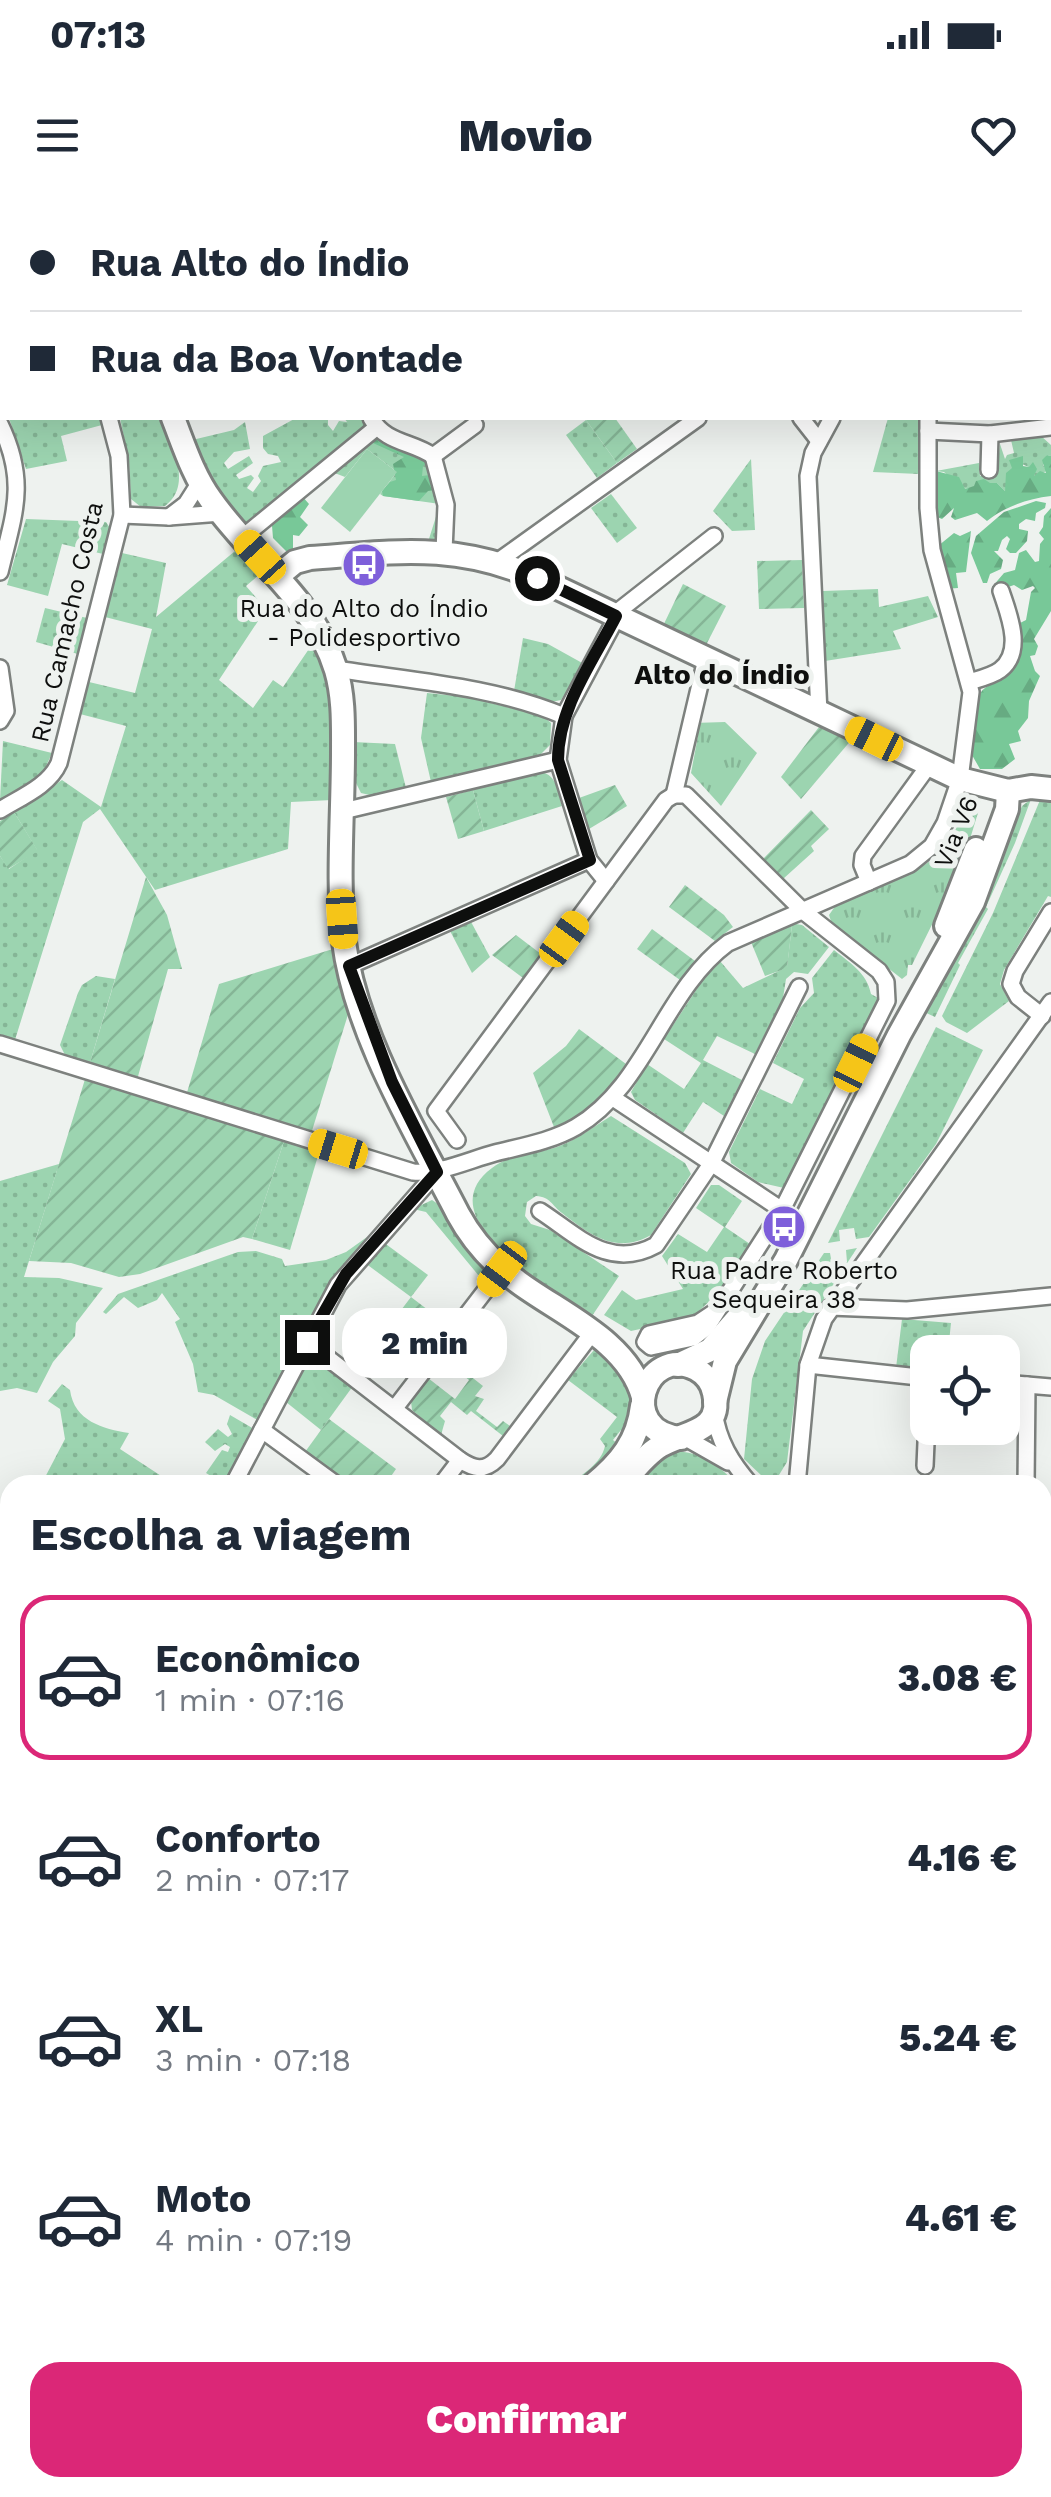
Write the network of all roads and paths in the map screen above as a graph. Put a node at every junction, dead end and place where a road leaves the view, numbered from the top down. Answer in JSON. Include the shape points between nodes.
{"nodes":[{"id":1,"x":110,"y":420,"type":"edge"},
{"id":2,"x":175,"y":420,"type":"edge"},
{"id":3,"x":695,"y":420,"type":"edge"},
{"id":4,"x":803,"y":420,"type":"edge"},
{"id":5,"x":831,"y":420,"type":"edge"},
{"id":6,"x":374,"y":422,"type":"edge"},
{"id":7,"x":0,"y":424,"type":"edge"},
{"id":8,"x":928,"y":424,"type":"edge"},
{"id":9,"x":1047,"y":424,"type":"edge"},
{"id":10,"x":475,"y":425,"type":"dead end"},
{"id":11,"x":990,"y":434,"type":"junction"},
{"id":12,"x":819,"y":441,"type":"junction"},
{"id":13,"x":433,"y":456,"type":"junction"},
{"id":14,"x":989,"y":470,"type":"dead end"},
{"id":15,"x":200,"y":482,"type":"junction"},
{"id":16,"x":221,"y":513,"type":"junction"},
{"id":17,"x":122,"y":516,"type":"junction"},
{"id":18,"x":169,"y":517,"type":"junction"},
{"id":19,"x":714,"y":536,"type":"dead end"},
{"id":20,"x":243,"y":538,"type":"junction"},
{"id":21,"x":444,"y":551,"type":"junction"},
{"id":22,"x":497,"y":562,"type":"junction"},
{"id":23,"x":0,"y":572,"type":"edge"},
{"id":24,"x":278,"y":576,"type":"junction"},
{"id":25,"x":1001,"y":591,"type":"dead end"},
{"id":26,"x":616,"y":616,"type":"junction"},
{"id":27,"x":706,"y":659,"type":"junction"},
{"id":28,"x":0,"y":668,"type":"edge"},
{"id":29,"x":336,"y":669,"type":"junction"},
{"id":30,"x":969,"y":682,"type":"junction"},
{"id":31,"x":820,"y":713,"type":"junction"},
{"id":32,"x":564,"y":716,"type":"junction"},
{"id":33,"x":0,"y":721,"type":"edge"},
{"id":34,"x":558,"y":760,"type":"junction"},
{"id":35,"x":929,"y":765,"type":"junction"},
{"id":36,"x":960,"y":778,"type":"junction"},
{"id":37,"x":1051,"y":789,"type":"edge"},
{"id":38,"x":1008,"y":790,"type":"junction"},
{"id":39,"x":674,"y":795,"type":"junction"},
{"id":40,"x":0,"y":810,"type":"edge"},
{"id":41,"x":343,"y":812,"type":"junction"},
{"id":42,"x":590,"y":860,"type":"junction"},
{"id":43,"x":606,"y":881,"type":"junction"},
{"id":44,"x":870,"y":882,"type":"junction"},
{"id":45,"x":803,"y":910,"type":"junction"},
{"id":46,"x":1051,"y":912,"type":"edge"},
{"id":47,"x":349,"y":966,"type":"junction"},
{"id":48,"x":800,"y":987,"type":"dead end"},
{"id":49,"x":1046,"y":1009,"type":"edge"},
{"id":50,"x":0,"y":1044,"type":"edge"},
{"id":51,"x":613,"y":1098,"type":"junction"},
{"id":52,"x":458,"y":1140,"type":"dead end"},
{"id":53,"x":711,"y":1164,"type":"junction"},
{"id":54,"x":437,"y":1172,"type":"junction"},
{"id":55,"x":782,"y":1210,"type":"junction"},
{"id":56,"x":540,"y":1211,"type":"dead end"},
{"id":57,"x":790,"y":1250,"type":"junction"},
{"id":58,"x":502,"y":1269,"type":"junction"},
{"id":59,"x":1051,"y":1296,"type":"edge"},
{"id":60,"x":830,"y":1308,"type":"junction"},
{"id":61,"x":690,"y":1332,"type":"dead end"},
{"id":62,"x":592,"y":1333,"type":"junction"},
{"id":63,"x":307,"y":1342,"type":"junction"},
{"id":64,"x":624,"y":1357,"type":"junction"},
{"id":65,"x":675,"y":1365,"type":"junction"},
{"id":66,"x":808,"y":1365,"type":"junction"},
{"id":67,"x":910,"y":1376,"type":"edge"},
{"id":68,"x":1020,"y":1385,"type":"edge"},
{"id":69,"x":1027,"y":1385,"type":"junction"},
{"id":70,"x":1051,"y":1387,"type":"edge"},
{"id":71,"x":642,"y":1400,"type":"junction"},
{"id":72,"x":715,"y":1406,"type":"junction"},
{"id":73,"x":395,"y":1408,"type":"junction"},
{"id":74,"x":262,"y":1430,"type":"junction"},
{"id":75,"x":682,"y":1438,"type":"junction"},
{"id":76,"x":927,"y":1445,"type":"edge"},
{"id":77,"x":460,"y":1460,"type":"junction"},
{"id":78,"x":926,"y":1466,"type":"dead end"},
{"id":79,"x":736,"y":1468,"type":"junction"},
{"id":80,"x":238,"y":1475,"type":"edge"},
{"id":81,"x":323,"y":1475,"type":"edge"},
{"id":82,"x":449,"y":1475,"type":"edge"},
{"id":83,"x":604,"y":1475,"type":"edge"},
{"id":84,"x":630,"y":1475,"type":"edge"},
{"id":85,"x":742,"y":1475,"type":"edge"},
{"id":86,"x":798,"y":1475,"type":"edge"},
{"id":87,"x":1026,"y":1475,"type":"edge"}],
"edges":[{"from":1,"to":17,"type":"street","name":"Rua Camacho Costa"},
{"from":2,"to":15,"type":"main road"},
{"from":3,"to":22,"type":"street"},
{"from":4,"to":12,"type":"street"},
{"from":5,"to":12,"type":"street"},
{"from":6,"to":13,"type":"street","via":[[404,446]]},
{"from":6,"to":20,"type":"street"},
{"from":7,"to":23,"type":"street","via":[[18,486]]},
{"from":8,"to":11,"type":"street"},
{"from":8,"to":30,"type":"street","via":[[932,550]]},
{"from":9,"to":11,"type":"street"},
{"from":10,"to":13,"type":"street"},
{"from":11,"to":14,"type":"street"},
{"from":12,"to":31,"type":"street","via":[[808,488]]},
{"from":13,"to":21,"type":"street","via":[[446,505]]},
{"from":15,"to":16,"type":"main road"},
{"from":15,"to":18,"type":"street"},
{"from":16,"to":18,"type":"street"},
{"from":16,"to":20,"type":"main road"},
{"from":17,"to":18,"type":"street"},
{"from":17,"to":40,"type":"street","name":"Rua Camacho Costa","via":[[54,774]]},
{"from":19,"to":26,"type":"street"},
{"from":20,"to":24,"type":"main road"},
{"from":21,"to":22,"type":"main road"},
{"from":21,"to":24,"type":"main road","via":[[303,559]]},
{"from":22,"to":26,"type":"main road"},
{"from":24,"to":29,"type":"main road","via":[[319,632]]},
{"from":25,"to":30,"type":"street","via":[[1013,634],[1007,660]]},
{"from":26,"to":27,"type":"main road"},
{"from":26,"to":32,"type":"street"},
{"from":27,"to":31,"type":"main road"},
{"from":27,"to":39,"type":"street"},
{"from":28,"to":33,"type":"street","via":[[6,711]]},
{"from":29,"to":32,"type":"street","via":[[470,690]]},
{"from":29,"to":41,"type":"main road"},
{"from":30,"to":36,"type":"street"},
{"from":31,"to":35,"type":"main road"},
{"from":32,"to":34,"type":"street"},
{"from":34,"to":41,"type":"street"},
{"from":34,"to":42,"type":"street"},
{"from":35,"to":36,"type":"main road"},
{"from":35,"to":44,"type":"street","via":[[863,856]]},
{"from":36,"to":38,"type":"main road"},
{"from":36,"to":44,"type":"street","via":[[932,846]]},
{"from":37,"to":38,"type":"main road"},
{"from":38,"to":57,"type":"main road","name":"Via V6","via":[[978,892]]},
{"from":39,"to":43,"type":"street"},
{"from":39,"to":45,"type":"street","via":[[686,795]]},
{"from":41,"to":47,"type":"main road","via":[[342,919]]},
{"from":42,"to":43,"type":"street"},
{"from":42,"to":47,"type":"street"},
{"from":43,"to":52,"type":"street","via":[[436,1112]]},
{"from":44,"to":45,"type":"street"},
{"from":45,"to":51,"type":"street","via":[[728,942],[706,961]]},
{"from":45,"to":55,"type":"street","via":[[879,972],[888,1001]]},
{"from":46,"to":49,"type":"street","via":[[1012,984],[1018,997]]},
{"from":47,"to":54,"type":"main road","via":[[392,1082]]},
{"from":48,"to":53,"type":"street"},
{"from":49,"to":60,"type":"street"},
{"from":50,"to":54,"type":"street","via":[[413,1172]]},
{"from":51,"to":53,"type":"street"},
{"from":51,"to":54,"type":"street","via":[[562,1134]]},
{"from":53,"to":55,"type":"street"},
{"from":53,"to":56,"type":"street","via":[[649,1249],[610,1255]]},
{"from":54,"to":58,"type":"main road","via":[[474,1238]]},
{"from":54,"to":63,"type":"street","via":[[346,1274]]},
{"from":55,"to":61,"type":"street","via":[[716,1311]]},
{"from":57,"to":65,"type":"main road","name":"Via V6","via":[[718,1343]]},
{"from":57,"to":72,"type":"main road","name":"Via V6","via":[[726,1361]]},
{"from":58,"to":62,"type":"main road"},
{"from":58,"to":73,"type":"street"},
{"from":59,"to":60,"type":"street","via":[[907,1310]]},
{"from":60,"to":66,"type":"street"},
{"from":62,"to":64,"type":"main road"},
{"from":62,"to":77,"type":"street","via":[[491,1466]]},
{"from":63,"to":73,"type":"street"},
{"from":63,"to":74,"type":"street"},
{"from":64,"to":65,"type":"main road"},
{"from":64,"to":71,"type":"main road"},
{"from":65,"to":71,"type":"main road","via":[[652,1376]]},
{"from":65,"to":72,"type":"main road","via":[[707,1378]]},
{"from":66,"to":67,"type":"street"},
{"from":66,"to":86,"type":"street"},
{"from":68,"to":69,"type":"street"},
{"from":69,"to":70,"type":"street"},
{"from":69,"to":87,"type":"street"},
{"from":71,"to":75,"type":"main road","via":[[656,1430]]},
{"from":71,"to":83,"type":"main road","via":[[633,1442]]},
{"from":72,"to":75,"type":"main road","via":[[704,1428]]},
{"from":72,"to":79,"type":"street","via":[[718,1436]]},
{"from":73,"to":77,"type":"street"},
{"from":74,"to":80,"type":"street"},
{"from":74,"to":81,"type":"street"},
{"from":75,"to":79,"type":"street"},
{"from":75,"to":84,"type":"main road","via":[[656,1448]]},
{"from":76,"to":78,"type":"street"},
{"from":77,"to":82,"type":"street"},
{"from":79,"to":85,"type":"street"}]}
